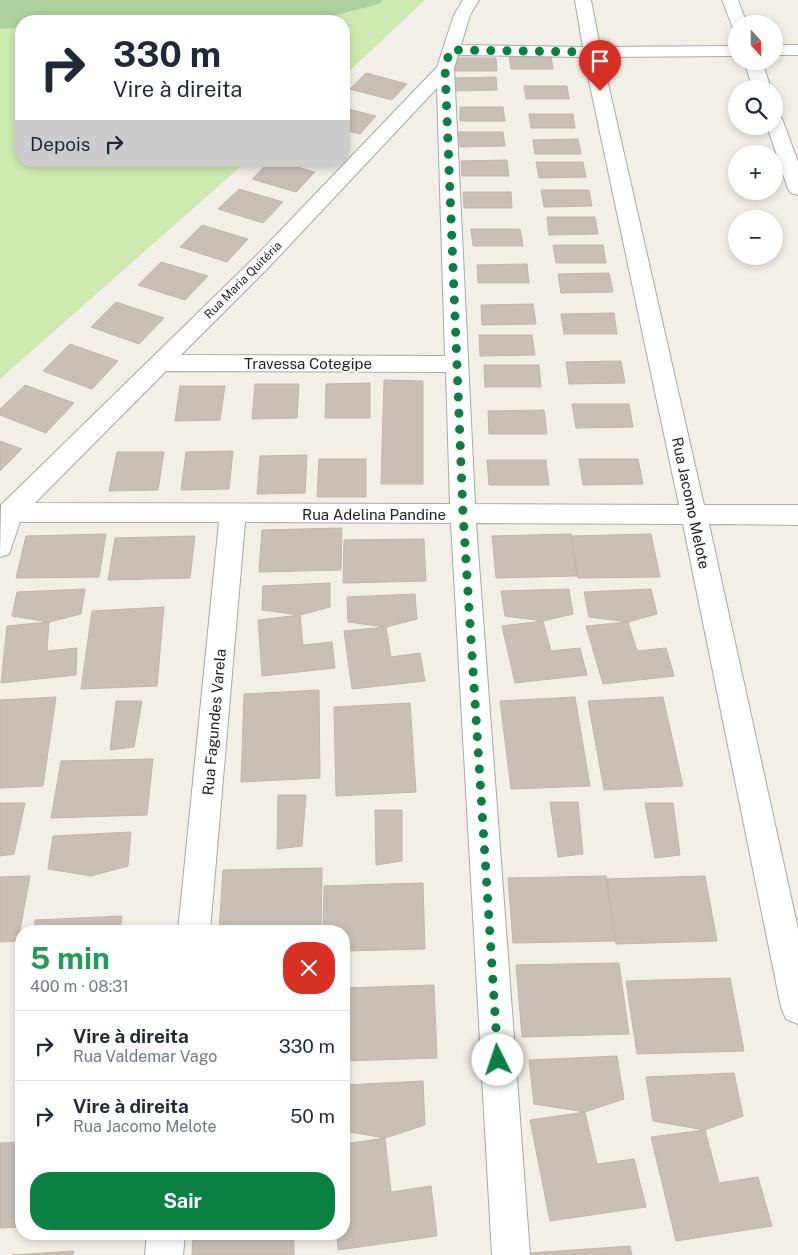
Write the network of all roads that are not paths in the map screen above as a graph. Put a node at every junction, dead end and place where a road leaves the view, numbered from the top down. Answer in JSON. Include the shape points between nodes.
{"nodes":[{"id":1,"x":471,"y":0,"type":"edge"},
{"id":2,"x":582,"y":0,"type":"edge"},
{"id":3,"x":730,"y":0,"type":"edge"},
{"id":4,"x":736,"y":15,"type":"edge"},
{"id":5,"x":783,"y":50,"type":"edge"},
{"id":6,"x":798,"y":50,"type":"edge"},
{"id":7,"x":728,"y":51,"type":"edge"},
{"id":8,"x":592,"y":52,"type":"junction"},
{"id":9,"x":447,"y":59,"type":"junction"},
{"id":10,"x":779,"y":135,"type":"edge"},
{"id":11,"x":350,"y":165,"type":"edge"},
{"id":12,"x":349,"y":167,"type":"edge"},
{"id":13,"x":798,"y":189,"type":"edge"},
{"id":14,"x":160,"y":363,"type":"junction"},
{"id":15,"x":457,"y":364,"type":"junction"},
{"id":16,"x":10,"y":512,"type":"junction"},
{"id":17,"x":233,"y":513,"type":"junction"},
{"id":18,"x":463,"y":514,"type":"junction"},
{"id":19,"x":694,"y":515,"type":"junction"},
{"id":20,"x":798,"y":515,"type":"edge"},
{"id":21,"x":0,"y":547,"type":"edge"},
{"id":22,"x":195,"y":925,"type":"edge"},
{"id":23,"x":798,"y":1007,"type":"edge"},
{"id":24,"x":165,"y":1240,"type":"edge"},
{"id":25,"x":164,"y":1255,"type":"edge"},
{"id":26,"x":511,"y":1255,"type":"edge"}],
"edges":[{"from":1,"to":9,"type":"street","name":"Rua Maria Quitéria","via":[[462,15]]},
{"from":2,"to":8,"type":"street","name":"Rua Jacomo Melote"},
{"from":3,"to":4,"type":"street"},
{"from":5,"to":6,"type":"street"},
{"from":7,"to":8,"type":"street"},
{"from":8,"to":9,"type":"street"},
{"from":8,"to":19,"type":"street","name":"Rua Jacomo Melote"},
{"from":9,"to":11,"type":"street","name":"Rua Maria Quitéria"},
{"from":9,"to":15,"type":"street"},
{"from":10,"to":13,"type":"street"},
{"from":12,"to":14,"type":"street","name":"Rua Maria Quitéria","via":[[262,262]]},
{"from":14,"to":15,"type":"street","name":"Travessa Cotegipe"},
{"from":14,"to":16,"type":"street","name":"Rua Maria Quitéria"},
{"from":15,"to":18,"type":"street"},
{"from":16,"to":17,"type":"street","name":"Rua Adelina Pandine"},
{"from":16,"to":21,"type":"street","name":"Rua Maria Quitéria"},
{"from":17,"to":18,"type":"street","name":"Rua Adelina Pandine"},
{"from":17,"to":22,"type":"street","name":"Rua Fagundes Varela"},
{"from":18,"to":19,"type":"street","name":"Rua Adelina Pandine"},
{"from":18,"to":26,"type":"street"},
{"from":19,"to":20,"type":"street","name":"Rua Adelina Pandine"},
{"from":19,"to":23,"type":"street","name":"Rua Jacomo Melote"},
{"from":24,"to":25,"type":"street"}]}
